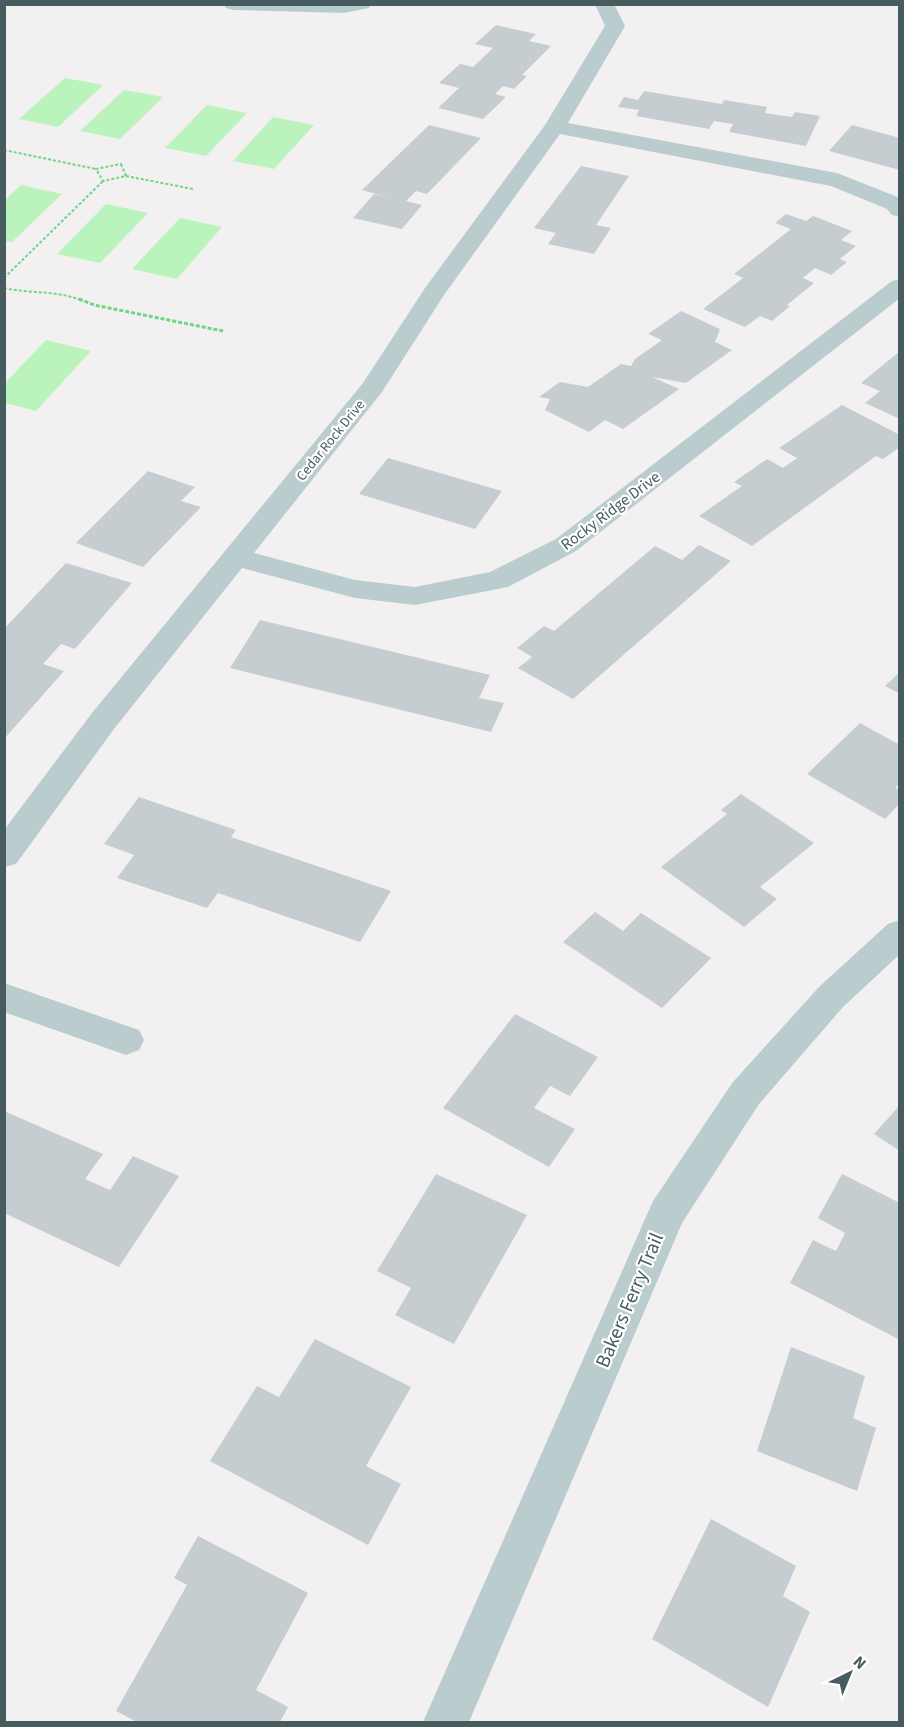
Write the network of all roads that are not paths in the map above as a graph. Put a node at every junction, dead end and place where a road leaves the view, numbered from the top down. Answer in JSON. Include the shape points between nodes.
{"nodes":[{"id":1,"x":233,"y":4,"type":"edge"},
{"id":2,"x":362,"y":4,"type":"edge"},
{"id":3,"x":604,"y":4,"type":"edge"},
{"id":4,"x":555,"y":127,"type":"junction"},
{"id":5,"x":900,"y":210,"type":"edge"},
{"id":6,"x":900,"y":286,"type":"edge"},
{"id":7,"x":235,"y":557,"type":"junction"},
{"id":8,"x":4,"y":855,"type":"edge"},
{"id":9,"x":900,"y":933,"type":"edge"},
{"id":10,"x":4,"y":997,"type":"edge"},
{"id":11,"x":126,"y":1040,"type":"dead end"},
{"id":12,"x":446,"y":1722,"type":"edge"}],
"edges":[{"from":1,"to":2,"type":"street"},
{"from":3,"to":4,"type":"street","name":"Cedar Rock Drive","via":[[615,26]]},
{"from":4,"to":5,"type":"street","via":[[837,180],[895,204]]},
{"from":4,"to":7,"type":"street","name":"Cedar Rock Drive","via":[[433,292],[373,387]]},
{"from":6,"to":7,"type":"street","name":"Rocky Ridge Drive","via":[[566,545],[498,580],[416,596],[355,589]]},
{"from":7,"to":8,"type":"street","name":"Cedar Rock Drive","via":[[103,721]]},
{"from":9,"to":12,"type":"street","name":"Bakers Ferry Trail","via":[[831,997],[746,1093],[666,1213]]},
{"from":10,"to":11,"type":"street"}]}
